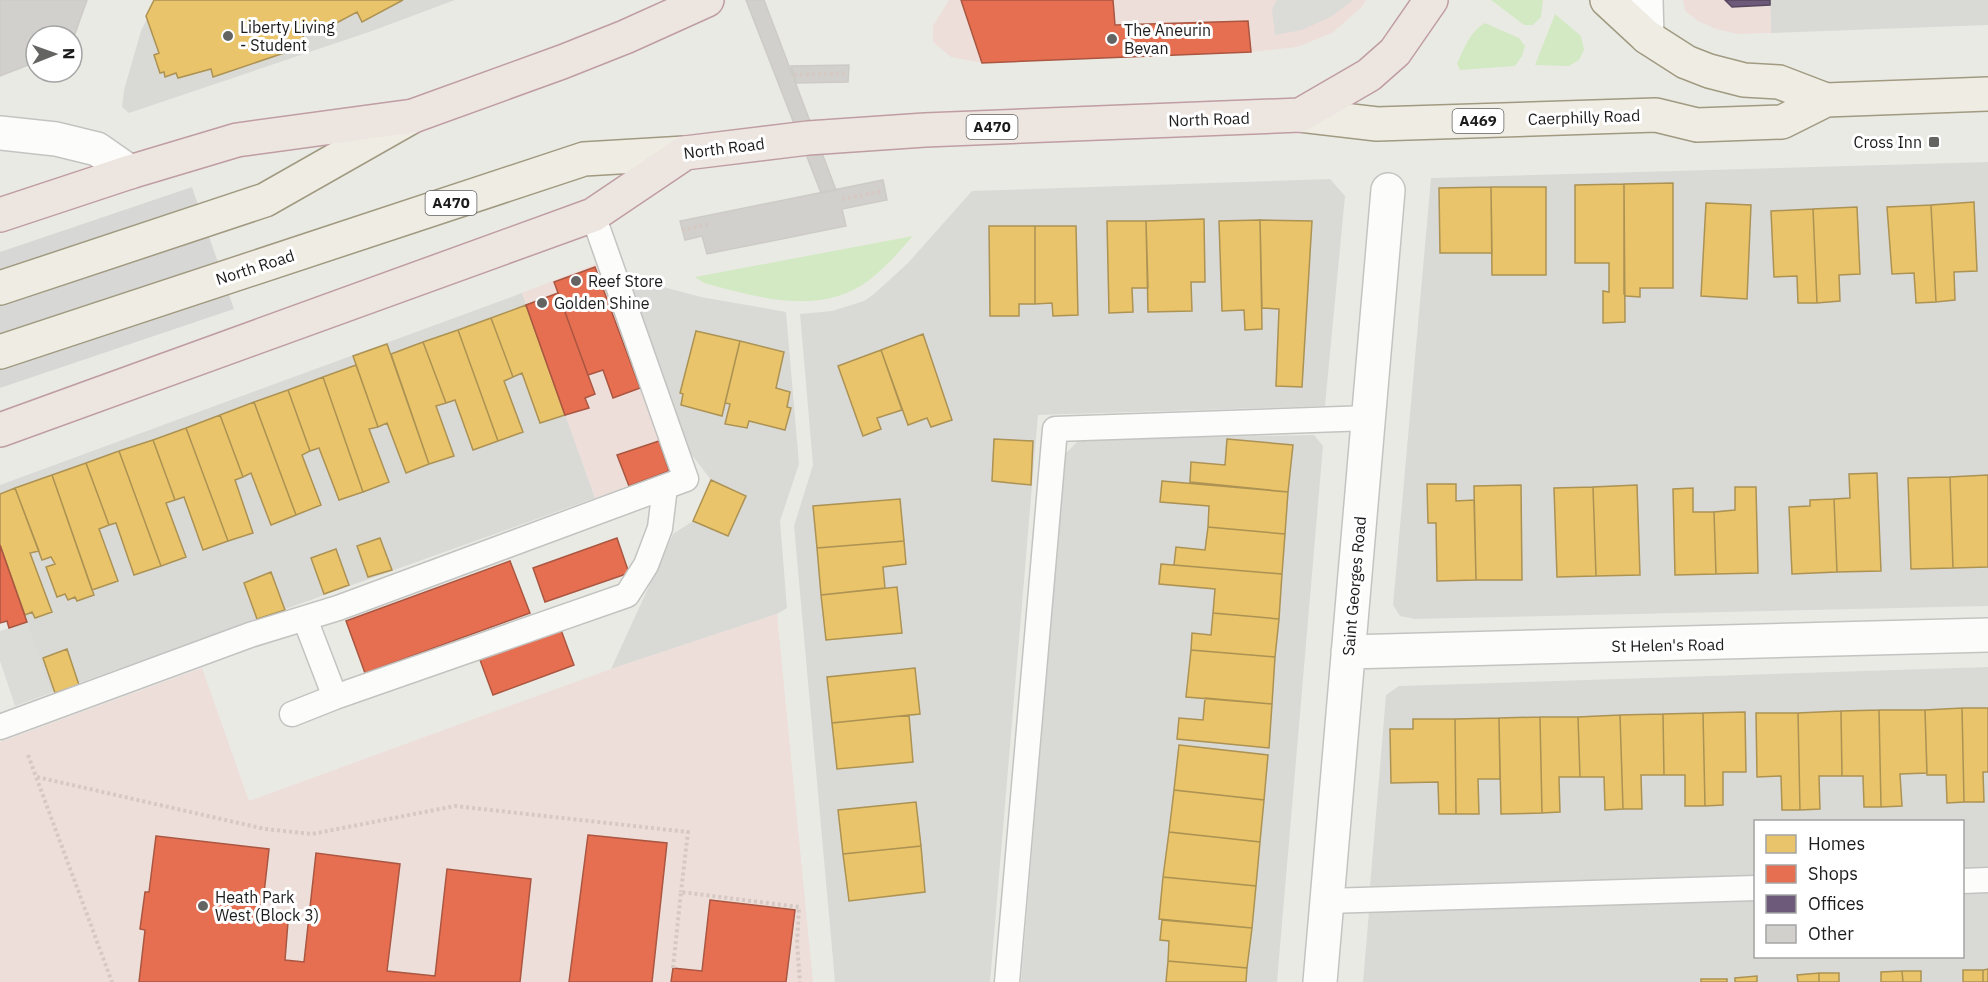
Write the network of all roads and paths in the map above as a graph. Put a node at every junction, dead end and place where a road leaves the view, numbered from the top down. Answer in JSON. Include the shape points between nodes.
{"nodes":[{"id":1,"x":706,"y":0,"type":"edge"},
{"id":2,"x":1431,"y":0,"type":"edge"},
{"id":3,"x":1607,"y":0,"type":"edge"},
{"id":4,"x":1646,"y":0,"type":"edge"},
{"id":5,"x":1647,"y":37,"type":"junction"},
{"id":6,"x":848,"y":73,"type":"dead end"},
{"id":7,"x":794,"y":75,"type":"dead end"},
{"id":8,"x":1988,"y":94,"type":"edge"},
{"id":9,"x":1826,"y":100,"type":"junction"},
{"id":10,"x":1300,"y":115,"type":"junction"},
{"id":11,"x":413,"y":116,"type":"junction"},
{"id":12,"x":0,"y":133,"type":"edge"},
{"id":13,"x":685,"y":153,"type":"junction"},
{"id":14,"x":130,"y":172,"type":"junction"},
{"id":15,"x":883,"y":190,"type":"dead end"},
{"id":16,"x":1388,"y":190,"type":"dead end"},
{"id":17,"x":842,"y":198,"type":"dead end"},
{"id":18,"x":0,"y":215,"type":"edge"},
{"id":19,"x":593,"y":215,"type":"junction"},
{"id":20,"x":708,"y":225,"type":"dead end"},
{"id":21,"x":682,"y":230,"type":"dead end"},
{"id":22,"x":0,"y":288,"type":"edge"},
{"id":23,"x":0,"y":352,"type":"edge"},
{"id":24,"x":1369,"y":418,"type":"junction"},
{"id":25,"x":0,"y":430,"type":"edge"},
{"id":26,"x":665,"y":487,"type":"junction"},
{"id":27,"x":305,"y":619,"type":"junction"},
{"id":28,"x":1988,"y":635,"type":"edge"},
{"id":29,"x":1348,"y":652,"type":"junction"},
{"id":30,"x":334,"y":697,"type":"junction"},
{"id":31,"x":292,"y":714,"type":"dead end"},
{"id":32,"x":0,"y":727,"type":"edge"},
{"id":33,"x":24,"y":746,"type":"dead end"},
{"id":34,"x":37,"y":777,"type":"junction"},
{"id":35,"x":1988,"y":880,"type":"edge"},
{"id":36,"x":1964,"y":881,"type":"edge"},
{"id":37,"x":1754,"y":888,"type":"edge"},
{"id":38,"x":681,"y":892,"type":"junction"},
{"id":39,"x":1326,"y":901,"type":"junction"},
{"id":40,"x":673,"y":968,"type":"dead end"},
{"id":41,"x":112,"y":982,"type":"edge"},
{"id":42,"x":800,"y":982,"type":"edge"},
{"id":43,"x":1007,"y":982,"type":"edge"},
{"id":44,"x":1320,"y":982,"type":"edge"}],
"edges":[{"from":1,"to":11,"type":"highway","via":[[615,41]]},
{"from":2,"to":10,"type":"highway","name":"North Road","number":"A470","via":[[1395,52],[1369,75]]},
{"from":3,"to":5,"type":"main road","name":"Caerphilly Road","number":"A469"},
{"from":4,"to":5,"type":"street"},
{"from":5,"to":9,"type":"main road","name":"Caerphilly Road","number":"A469","via":[[1686,62],[1710,71],[1744,80],[1779,82]]},
{"from":6,"to":7,"type":"path"},
{"from":8,"to":9,"type":"main road","name":"Caerphilly Road","number":"A469"},
{"from":9,"to":10,"type":"main road","name":"Caerphilly Road","number":"A469","via":[[1782,122],[1708,125],[1656,115],[1377,124]]},
{"from":10,"to":13,"type":"highway","name":"North Road","number":"A470","via":[[925,129]]},
{"from":11,"to":14,"type":"highway","via":[[237,140]]},
{"from":11,"to":22,"type":"main road","via":[[265,200]]},
{"from":12,"to":14,"type":"street","via":[[56,139],[97,149]]},
{"from":13,"to":19,"type":"highway"},
{"from":13,"to":23,"type":"main road","name":"North Road","number":"A470","via":[[584,159]]},
{"from":14,"to":18,"type":"highway"},
{"from":15,"to":17,"type":"path"},
{"from":16,"to":24,"type":"street","name":"Saint Georges Road"},
{"from":19,"to":25,"type":"highway"},
{"from":19,"to":26,"type":"lane","via":[[686,479]]},
{"from":20,"to":21,"type":"path"},
{"from":24,"to":29,"type":"street","name":"Saint Georges Road"},
{"from":24,"to":43,"type":"lane","via":[[1054,429]]},
{"from":26,"to":27,"type":"lane"},
{"from":26,"to":30,"type":"lane","via":[[660,528],[646,565],[627,595]]},
{"from":27,"to":30,"type":"lane"},
{"from":27,"to":32,"type":"lane","via":[[250,635]]},
{"from":28,"to":29,"type":"street","name":"St Helen's Road"},
{"from":29,"to":39,"type":"street","name":"Saint Georges Road"},
{"from":30,"to":31,"type":"lane"},
{"from":33,"to":34,"type":"path"},
{"from":34,"to":38,"type":"path","via":[[265,829],[312,834],[455,806],[688,832]]},
{"from":34,"to":41,"type":"path"},
{"from":35,"to":36,"type":"lane"},
{"from":37,"to":39,"type":"lane"},
{"from":38,"to":40,"type":"path"},
{"from":38,"to":42,"type":"path","via":[[799,907]]},
{"from":39,"to":44,"type":"street","name":"Saint Georges Road"}]}
